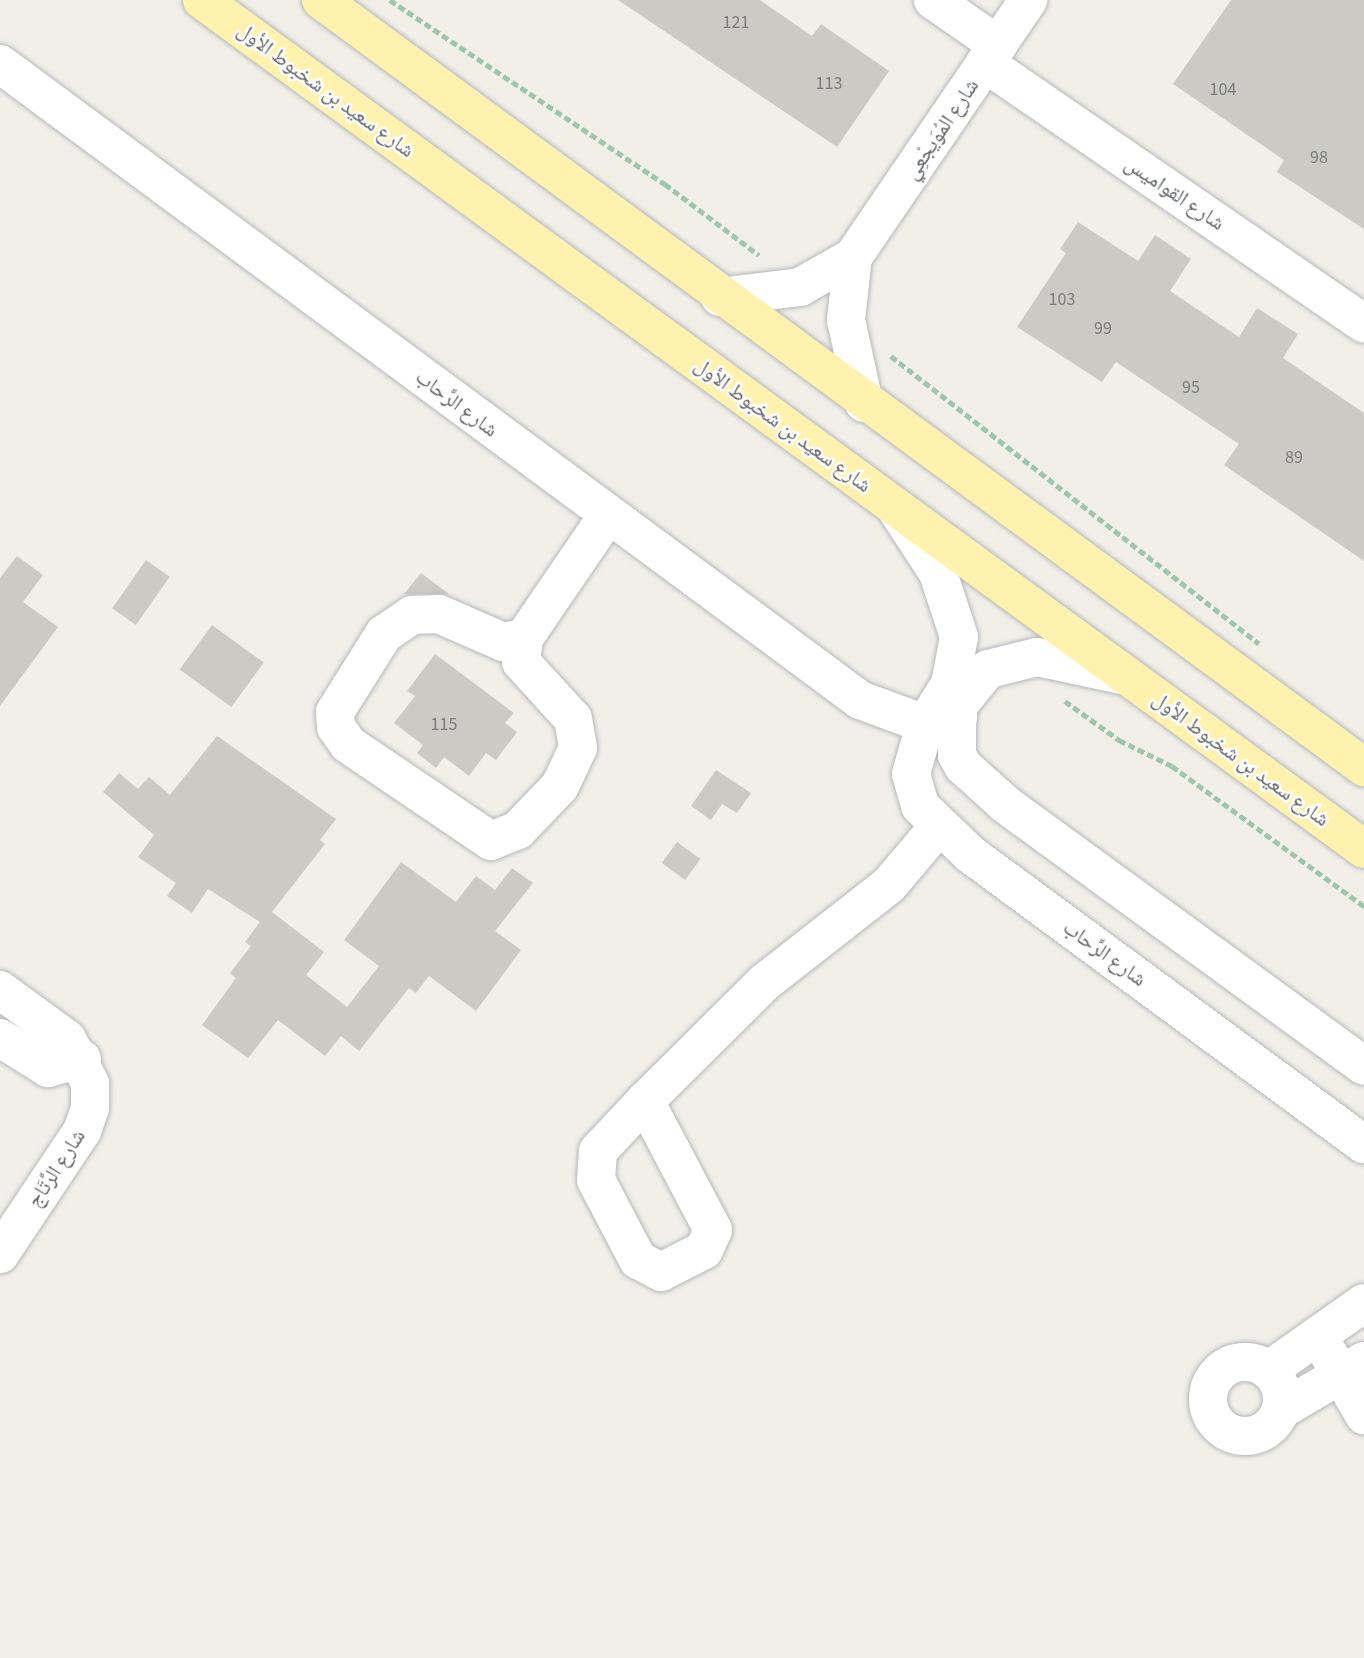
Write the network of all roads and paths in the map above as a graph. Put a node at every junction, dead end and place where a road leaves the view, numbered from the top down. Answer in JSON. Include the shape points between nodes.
{"nodes":[{"id":1,"x":202,"y":0,"type":"edge"},
{"id":2,"x":321,"y":0,"type":"edge"},
{"id":3,"x":933,"y":0,"type":"edge"},
{"id":4,"x":1028,"y":0,"type":"edge"},
{"id":5,"x":992,"y":54,"type":"junction"},
{"id":6,"x":0,"y":64,"type":"edge"},
{"id":7,"x":853,"y":257,"type":"junction"},
{"id":8,"x":720,"y":297,"type":"junction"},
{"id":9,"x":1364,"y":323,"type":"edge"},
{"id":10,"x":864,"y":403,"type":"junction"},
{"id":11,"x":893,"y":505,"type":"junction"},
{"id":12,"x":608,"y":515,"type":"junction"},
{"id":13,"x":524,"y":638,"type":"junction"},
{"id":14,"x":1129,"y":676,"type":"junction"},
{"id":15,"x":1055,"y":694,"type":"dead end"},
{"id":16,"x":942,"y":721,"type":"junction"},
{"id":17,"x":1364,"y":767,"type":"edge"},
{"id":18,"x":1005,"y":804,"type":"junction"},
{"id":19,"x":938,"y":827,"type":"junction"},
{"id":20,"x":1364,"y":849,"type":"edge"},
{"id":21,"x":970,"y":854,"type":"junction"},
{"id":22,"x":1364,"y":906,"type":"edge"},
{"id":23,"x":0,"y":990,"type":"edge"},
{"id":24,"x":0,"y":1038,"type":"edge"},
{"id":25,"x":82,"y":1059,"type":"junction"},
{"id":26,"x":1364,"y":1066,"type":"edge"},
{"id":27,"x":645,"y":1101,"type":"dead end"},
{"id":28,"x":1364,"y":1144,"type":"edge"},
{"id":29,"x":0,"y":1254,"type":"edge"},
{"id":30,"x":1364,"y":1303,"type":"edge"},
{"id":31,"x":1318,"y":1336,"type":"junction"},
{"id":32,"x":1352,"y":1368,"type":"edge"},
{"id":33,"x":1269,"y":1370,"type":"junction"},
{"id":34,"x":1281,"y":1410,"type":"junction"},
{"id":35,"x":1364,"y":1415,"type":"edge"}],
"edges":[{"from":1,"to":11,"type":"main road","name":"شارع سعيد بن شخبوط الأول"},
{"from":2,"to":8,"type":"main road"},
{"from":3,"to":5,"type":"street","name":"شارع القواميس"},
{"from":4,"to":5,"type":"street","name":"شارع المُوَيجْعِي"},
{"from":5,"to":7,"type":"street","name":"شارع المُوَيجْعِي"},
{"from":5,"to":9,"type":"street","name":"شارع القواميس"},
{"from":6,"to":12,"type":"street","name":"شارع الرِّحاب"},
{"from":7,"to":8,"type":"street","name":"شارع المُوَيجْعِي","via":[[800,286]]},
{"from":7,"to":10,"type":"street","name":"شارع المُوَيجْعِي","via":[[846,320]]},
{"from":8,"to":10,"type":"main road"},
{"from":10,"to":17,"type":"main road"},
{"from":11,"to":14,"type":"main road","name":"شارع سعيد بن شخبوط الأول"},
{"from":11,"to":16,"type":"street","name":"شارع الرِّحاب","via":[[939,573],[959,637]]},
{"from":12,"to":13,"type":"street"},
{"from":12,"to":16,"type":"street","name":"شارع الرِّحاب","via":[[860,700]]},
{"from":13,"to":13,"type":"street","via":[[503,642],[439,614],[412,615],[384,634],[335,712],[336,727],[348,744],[491,841],[518,830],[560,786],[578,748],[573,719],[521,662]]},
{"from":14,"to":16,"type":"street","name":"شارع الرِّحاب","via":[[1065,660],[1011,660],[988,669]]},
{"from":14,"to":20,"type":"main road","name":"شارع سعيد بن شخبوط الأول"},
{"from":15,"to":22,"type":"path","via":[[1119,740],[1172,766]]},
{"from":16,"to":18,"type":"street","name":"شارع الرِّحاب","via":[[963,766]]},
{"from":16,"to":19,"type":"street","name":"شارع الرِّحاب","via":[[911,774],[920,806]]},
{"from":18,"to":21,"type":"street","via":[[978,822]]},
{"from":18,"to":26,"type":"street","name":"شارع الرِّحاب"},
{"from":19,"to":21,"type":"street","name":"شارع الرِّحاب"},
{"from":19,"to":27,"type":"street","via":[[889,885],[765,982]]},
{"from":21,"to":28,"type":"street","name":"شارع الرِّحاب"},
{"from":23,"to":25,"type":"street","via":[[66,1039]]},
{"from":24,"to":25,"type":"street","via":[[48,1068]]},
{"from":25,"to":29,"type":"street","name":"شارع الرِّتَاج","via":[[90,1108],[82,1131]]},
{"from":30,"to":31,"type":"street"},
{"from":31,"to":32,"type":"street"},
{"from":31,"to":33,"type":"street"},
{"from":32,"to":34,"type":"street"},
{"from":32,"to":35,"type":"street"},
{"from":33,"to":34,"type":"street","via":[[1283,1395]]},
{"from":33,"to":34,"type":"street","via":[[1241,1362],[1227,1367],[1209,1389],[1208,1404],[1222,1429],[1249,1437],[1275,1423]]}]}
